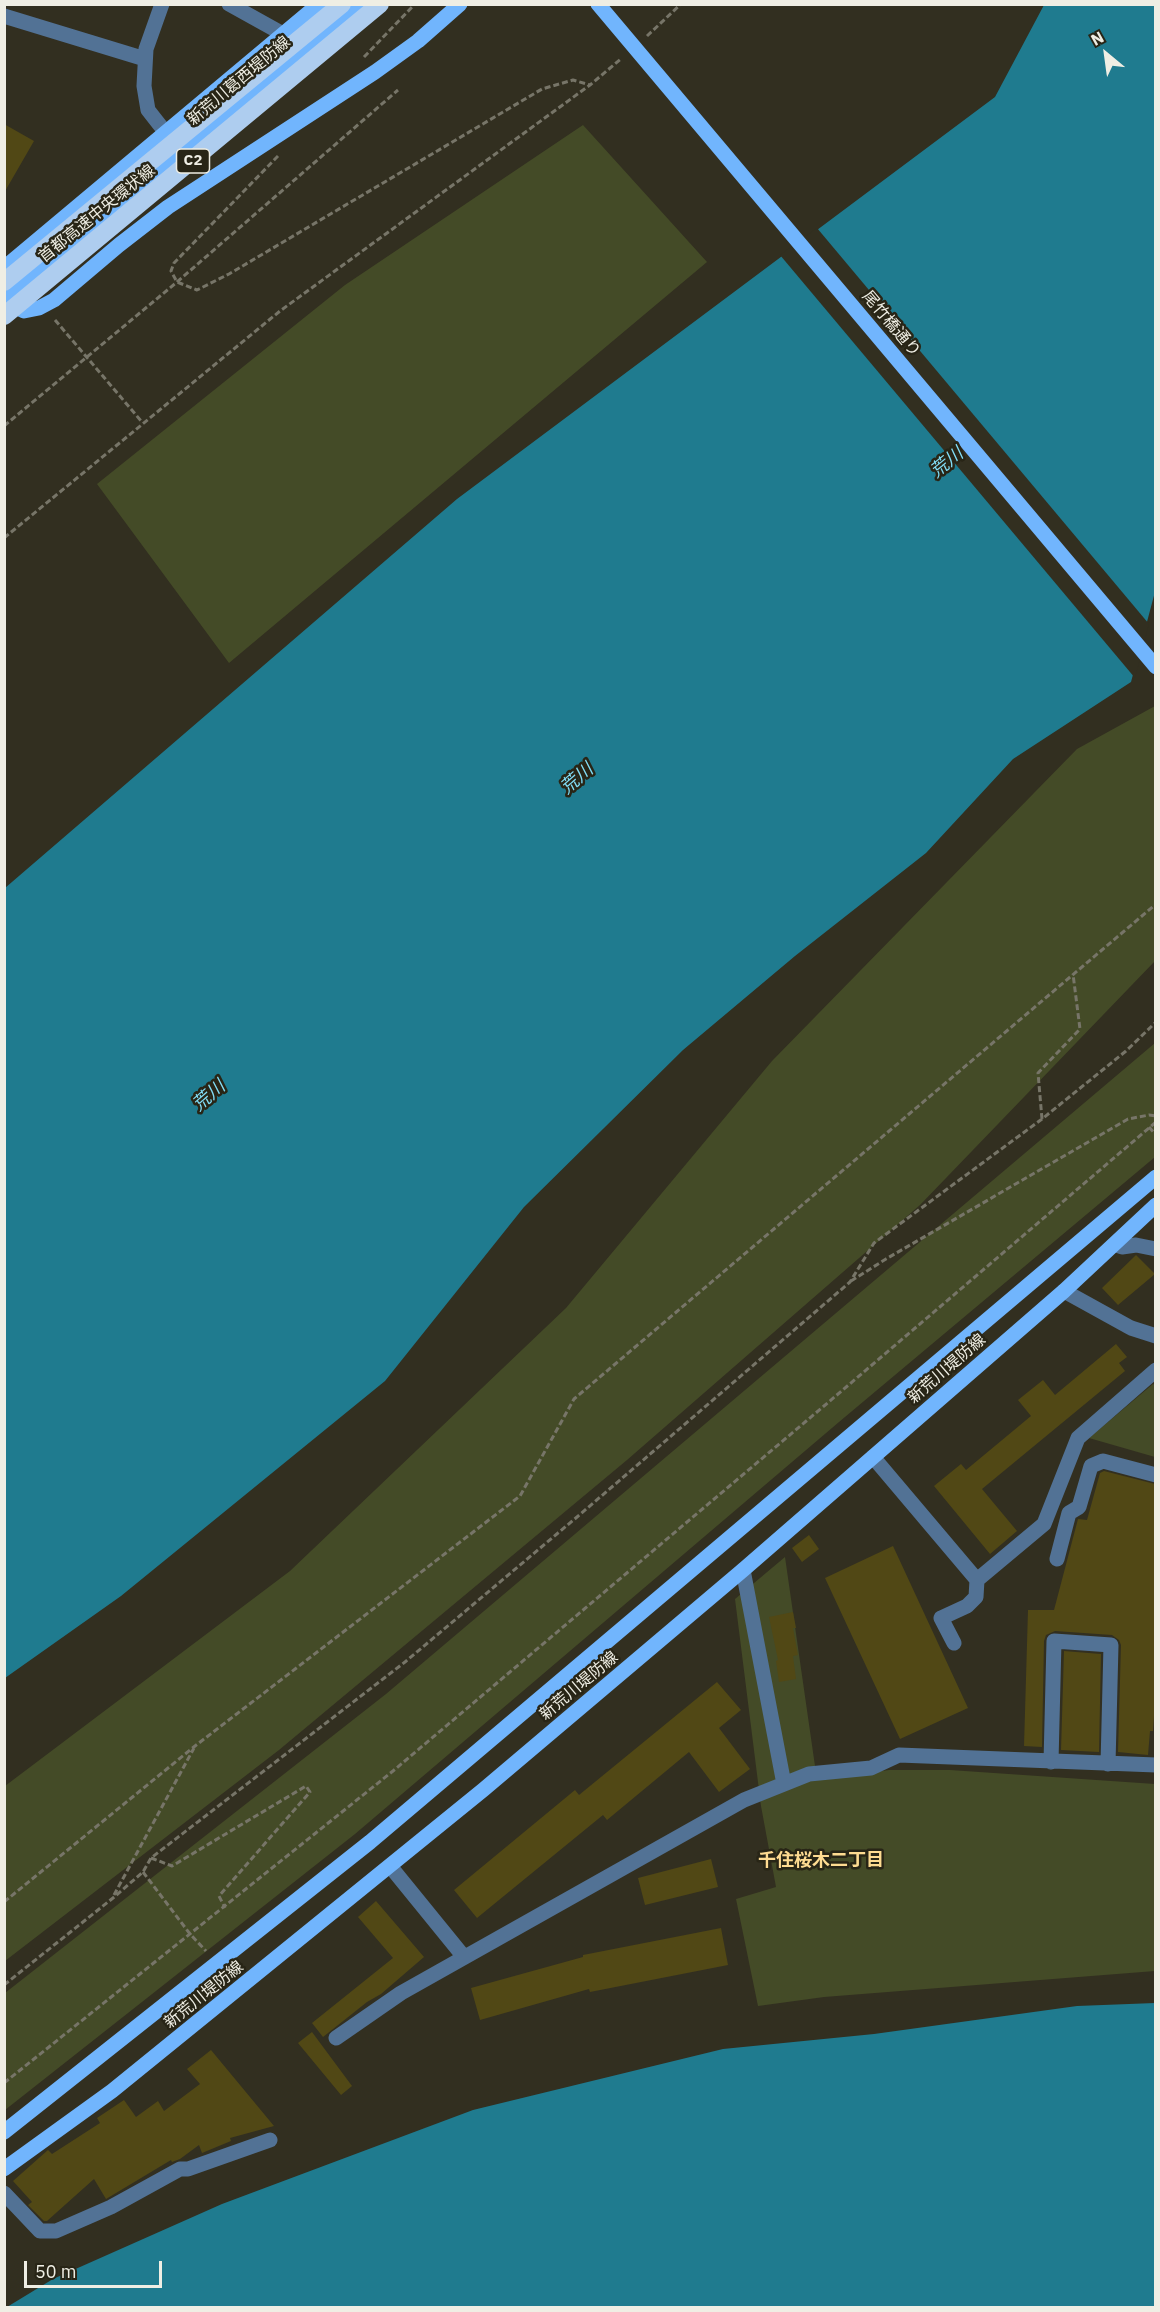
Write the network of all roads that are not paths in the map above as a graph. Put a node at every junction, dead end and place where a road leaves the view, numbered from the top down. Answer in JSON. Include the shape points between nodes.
{"nodes":[{"id":1,"x":162,"y":4,"type":"edge"},
{"id":2,"x":229,"y":4,"type":"edge"},
{"id":3,"x":319,"y":4,"type":"edge"},
{"id":4,"x":342,"y":4,"type":"edge"},
{"id":5,"x":359,"y":4,"type":"edge"},
{"id":6,"x":380,"y":4,"type":"edge"},
{"id":7,"x":460,"y":4,"type":"edge"},
{"id":8,"x":598,"y":4,"type":"edge"},
{"id":9,"x":4,"y":16,"type":"edge"},
{"id":10,"x":283,"y":34,"type":"junction"},
{"id":11,"x":146,"y":59,"type":"junction"},
{"id":12,"x":166,"y":133,"type":"junction"},
{"id":13,"x":4,"y":268,"type":"edge"},
{"id":14,"x":5,"y":299,"type":"edge"},
{"id":15,"x":1155,"y":666,"type":"edge"},
{"id":16,"x":1155,"y":1177,"type":"edge"},
{"id":17,"x":1155,"y":1205,"type":"edge"},
{"id":18,"x":1116,"y":1245,"type":"junction"},
{"id":19,"x":1155,"y":1249,"type":"edge"},
{"id":20,"x":1064,"y":1291,"type":"junction"},
{"id":21,"x":1155,"y":1336,"type":"edge"},
{"id":22,"x":1155,"y":1370,"type":"edge"},
{"id":23,"x":873,"y":1457,"type":"junction"},
{"id":24,"x":1155,"y":1475,"type":"edge"},
{"id":25,"x":1057,"y":1559,"type":"dead end"},
{"id":26,"x":744,"y":1570,"type":"junction"},
{"id":27,"x":977,"y":1580,"type":"junction"},
{"id":28,"x":954,"y":1644,"type":"dead end"},
{"id":29,"x":1051,"y":1762,"type":"junction"},
{"id":30,"x":1108,"y":1764,"type":"junction"},
{"id":31,"x":1155,"y":1765,"type":"edge"},
{"id":32,"x":784,"y":1784,"type":"junction"},
{"id":33,"x":390,"y":1866,"type":"junction"},
{"id":34,"x":464,"y":1957,"type":"junction"},
{"id":35,"x":336,"y":2038,"type":"dead end"},
{"id":36,"x":4,"y":2132,"type":"edge"},
{"id":37,"x":270,"y":2140,"type":"dead end"},
{"id":38,"x":4,"y":2169,"type":"edge"},
{"id":39,"x":4,"y":2193,"type":"edge"}],
"edges":[{"from":1,"to":11,"type":"street"},
{"from":2,"to":10,"type":"street"},
{"from":3,"to":10,"type":"main road","name":"新荒川葛西堤防線"},
{"from":4,"to":14,"type":"highway","name":"首都高速中央環状線","number":"C2"},
{"from":5,"to":14,"type":"main road","name":"新荒川葛西堤防線"},
{"from":6,"to":14,"type":"highway","name":"首都高速中央環状線","number":"C2"},
{"from":7,"to":14,"type":"main road","via":[[375,72],[168,207],[54,300],[24,311]]},
{"from":8,"to":15,"type":"main road","name":"尾竹橋通り"},
{"from":9,"to":11,"type":"street"},
{"from":10,"to":12,"type":"main road","name":"新荒川葛西堤防線"},
{"from":11,"to":12,"type":"street","via":[[144,86],[148,110]]},
{"from":12,"to":13,"type":"main road","name":"新荒川葛西堤防線"},
{"from":16,"to":36,"type":"main road","name":"新荒川堤防線","via":[[369,1842]]},
{"from":17,"to":18,"type":"main road","name":"新荒川堤防線"},
{"from":18,"to":19,"type":"street"},
{"from":18,"to":20,"type":"main road","name":"新荒川堤防線"},
{"from":20,"to":21,"type":"street","via":[[1131,1328]]},
{"from":20,"to":23,"type":"main road","name":"新荒川堤防線"},
{"from":22,"to":27,"type":"street","via":[[1078,1438],[1044,1524]]},
{"from":23,"to":26,"type":"main road","name":"新荒川堤防線"},
{"from":23,"to":27,"type":"street"},
{"from":24,"to":25,"type":"street","via":[[1103,1461],[1091,1466],[1079,1507],[1069,1513]]},
{"from":26,"to":32,"type":"street"},
{"from":26,"to":33,"type":"main road","name":"新荒川堤防線"},
{"from":27,"to":28,"type":"street","via":[[976,1598],[941,1618]]},
{"from":29,"to":30,"type":"street"},
{"from":29,"to":30,"type":"street","via":[[1054,1641],[1111,1645]]},
{"from":29,"to":32,"type":"street","via":[[899,1755],[871,1768],[809,1774]]},
{"from":30,"to":31,"type":"street"},
{"from":32,"to":34,"type":"street","via":[[755,1795]]},
{"from":33,"to":34,"type":"street"},
{"from":33,"to":38,"type":"main road","name":"新荒川堤防線","via":[[112,2091]]},
{"from":34,"to":35,"type":"street","via":[[401,1993]]},
{"from":37,"to":39,"type":"street","via":[[180,2169],[111,2207],[56,2231],[40,2231]]}]}
